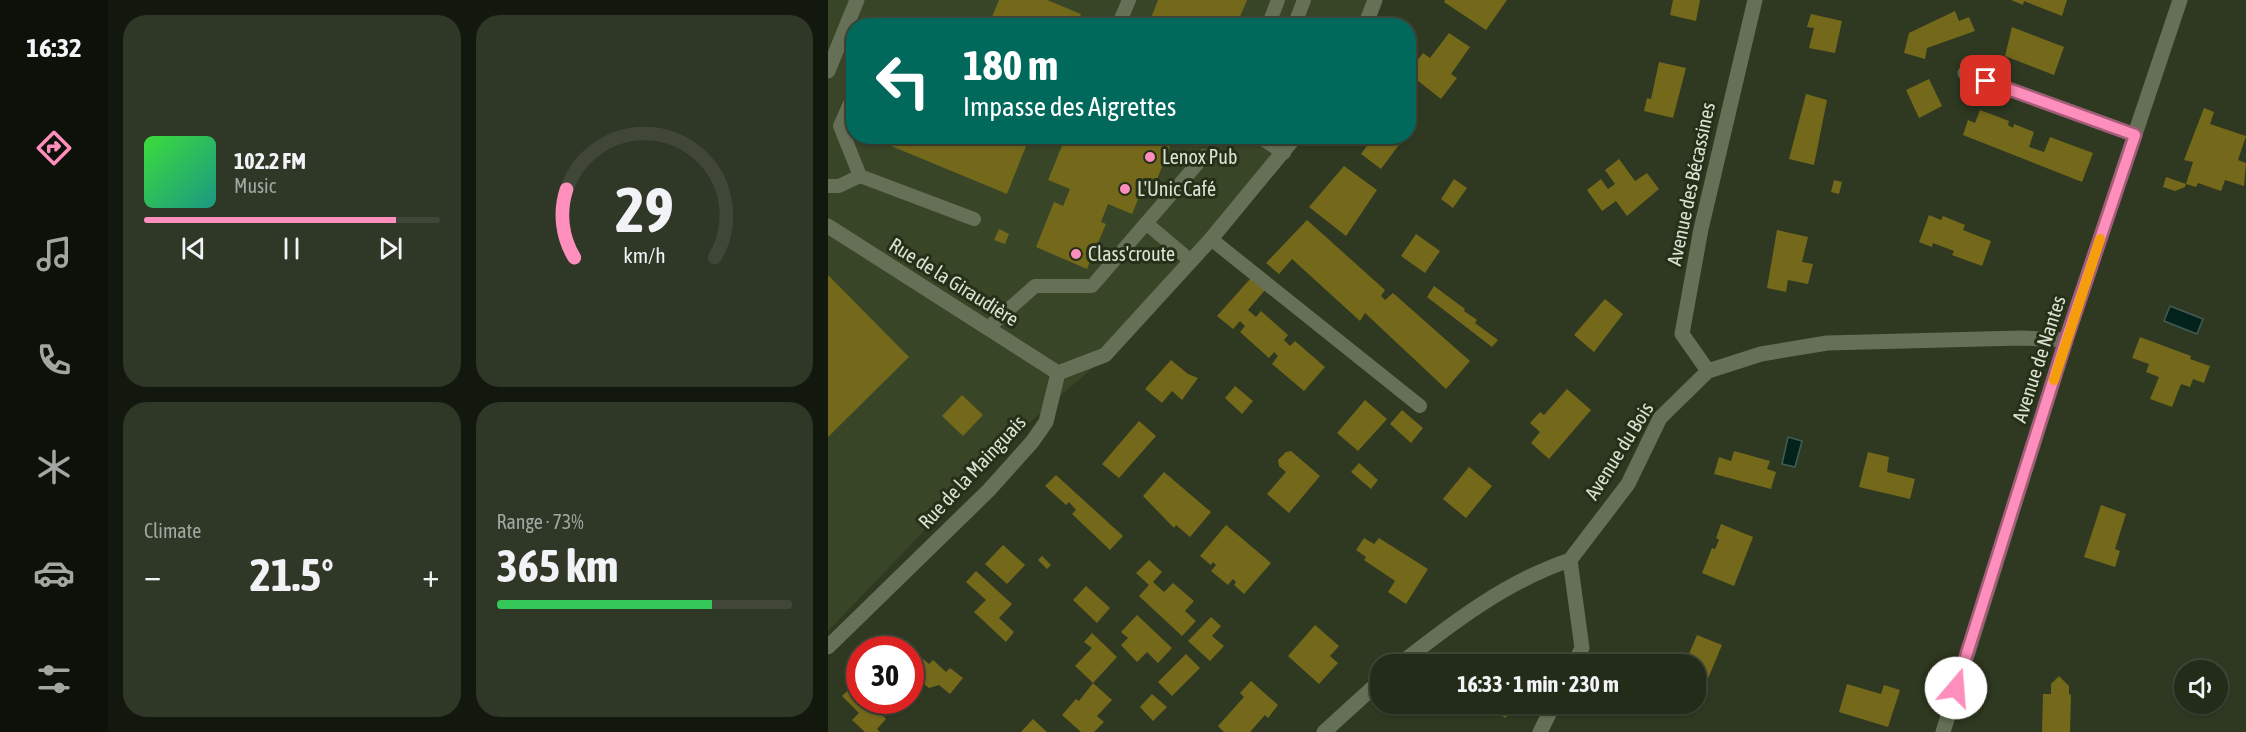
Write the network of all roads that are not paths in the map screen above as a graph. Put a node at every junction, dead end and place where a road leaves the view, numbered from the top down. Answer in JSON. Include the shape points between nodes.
{"nodes":[{"id":1,"x":857,"y":0,"type":"edge"},
{"id":2,"x":1129,"y":0,"type":"edge"},
{"id":3,"x":1278,"y":0,"type":"edge"},
{"id":4,"x":1304,"y":0,"type":"edge"},
{"id":5,"x":1375,"y":0,"type":"edge"},
{"id":6,"x":1755,"y":0,"type":"edge"},
{"id":7,"x":2180,"y":0,"type":"edge"},
{"id":8,"x":852,"y":18,"type":"edge"},
{"id":9,"x":1121,"y":18,"type":"edge"},
{"id":10,"x":1271,"y":18,"type":"edge"},
{"id":11,"x":1297,"y":18,"type":"edge"},
{"id":12,"x":1368,"y":18,"type":"edge"},
{"id":13,"x":846,"y":38,"type":"edge"},
{"id":14,"x":828,"y":71,"type":"edge"},
{"id":15,"x":1965,"y":73,"type":"dead end"},
{"id":16,"x":846,"y":112,"type":"edge"},
{"id":17,"x":2135,"y":135,"type":"junction"},
{"id":18,"x":846,"y":141,"type":"edge"},
{"id":19,"x":847,"y":144,"type":"edge"},
{"id":20,"x":1270,"y":144,"type":"edge"},
{"id":21,"x":1290,"y":144,"type":"edge"},
{"id":22,"x":1284,"y":153,"type":"junction"},
{"id":23,"x":1204,"y":156,"type":"dead end"},
{"id":24,"x":860,"y":176,"type":"junction"},
{"id":25,"x":828,"y":186,"type":"edge"},
{"id":26,"x":974,"y":219,"type":"dead end"},
{"id":27,"x":1146,"y":223,"type":"junction"},
{"id":28,"x":828,"y":226,"type":"edge"},
{"id":29,"x":1211,"y":239,"type":"junction"},
{"id":30,"x":1191,"y":261,"type":"junction"},
{"id":31,"x":989,"y":327,"type":"junction"},
{"id":32,"x":2066,"y":340,"type":"junction"},
{"id":33,"x":1708,"y":371,"type":"junction"},
{"id":34,"x":1058,"y":373,"type":"junction"},
{"id":35,"x":1420,"y":406,"type":"dead end"},
{"id":36,"x":1570,"y":560,"type":"junction"},
{"id":37,"x":828,"y":647,"type":"edge"},
{"id":38,"x":1413,"y":654,"type":"edge"},
{"id":39,"x":1579,"y":654,"type":"edge"},
{"id":40,"x":1370,"y":690,"type":"edge"},
{"id":41,"x":1549,"y":714,"type":"edge"},
{"id":42,"x":1324,"y":732,"type":"edge"},
{"id":43,"x":1540,"y":732,"type":"edge"},
{"id":44,"x":1943,"y":732,"type":"edge"}],
"edges":[{"from":1,"to":8,"type":"street"},
{"from":2,"to":9,"type":"lane"},
{"from":3,"to":10,"type":"lane"},
{"from":4,"to":11,"type":"lane"},
{"from":5,"to":12,"type":"street"},
{"from":6,"to":33,"type":"street","name":"Avenue des Bécassines","via":[[1701,229],[1682,334]]},
{"from":7,"to":17,"type":"street","name":"Avenue de Nantes"},
{"from":13,"to":14,"type":"street"},
{"from":15,"to":17,"type":"street"},
{"from":16,"to":18,"type":"lane","via":[[840,126]]},
{"from":17,"to":32,"type":"street","name":"Avenue de Nantes"},
{"from":19,"to":24,"type":"lane"},
{"from":20,"to":22,"type":"lane"},
{"from":21,"to":22,"type":"street"},
{"from":22,"to":29,"type":"street"},
{"from":23,"to":27,"type":"lane"},
{"from":24,"to":25,"type":"lane","via":[[839,186]]},
{"from":24,"to":26,"type":"lane"},
{"from":27,"to":30,"type":"lane"},
{"from":27,"to":31,"type":"lane","via":[[1092,286],[1035,286]]},
{"from":28,"to":31,"type":"street","name":"Rue de la Giraudière"},
{"from":29,"to":30,"type":"street"},
{"from":29,"to":35,"type":"lane"},
{"from":30,"to":34,"type":"street","via":[[1105,355]]},
{"from":31,"to":34,"type":"street","name":"Rue de la Giraudière"},
{"from":32,"to":33,"type":"street","name":"Avenue du Bois","via":[[2056,337],[1827,343],[1761,354]]},
{"from":32,"to":44,"type":"street","name":"Avenue de Nantes"},
{"from":33,"to":36,"type":"street","name":"Avenue du Bois","via":[[1660,418],[1628,484]]},
{"from":34,"to":37,"type":"street","name":"Rue de la Mainguais","via":[[1046,422],[1032,442],[989,490]]},
{"from":36,"to":38,"type":"street","via":[[1544,568],[1467,613]]},
{"from":36,"to":39,"type":"street","via":[[1582,648]]},
{"from":40,"to":42,"type":"street"},
{"from":41,"to":43,"type":"street"}]}
